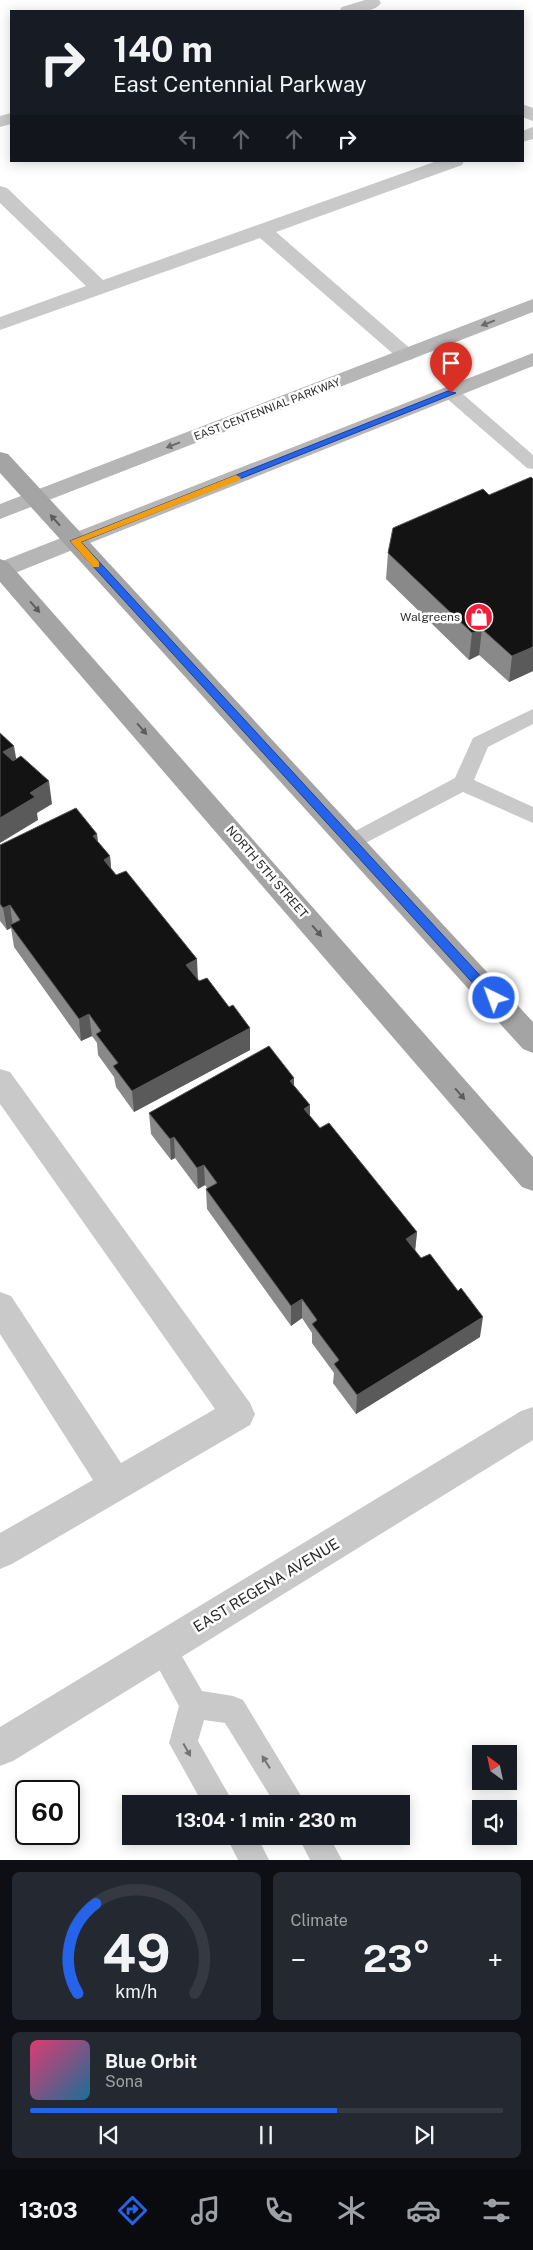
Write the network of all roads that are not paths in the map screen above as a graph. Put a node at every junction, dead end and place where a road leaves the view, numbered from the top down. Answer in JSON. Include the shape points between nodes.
{"nodes":[{"id":1,"x":375,"y":5,"type":"edge"},
{"id":2,"x":352,"y":10,"type":"edge"},
{"id":3,"x":452,"y":162,"type":"edge"},
{"id":4,"x":0,"y":192,"type":"edge"},
{"id":5,"x":262,"y":230,"type":"junction"},
{"id":6,"x":99,"y":288,"type":"junction"},
{"id":7,"x":533,"y":306,"type":"edge"},
{"id":8,"x":0,"y":324,"type":"edge"},
{"id":9,"x":406,"y":355,"type":"junction"},
{"id":10,"x":533,"y":359,"type":"edge"},
{"id":11,"x":451,"y":393,"type":"junction"},
{"id":12,"x":530,"y":458,"type":"edge"},
{"id":13,"x":0,"y":459,"type":"edge"},
{"id":14,"x":36,"y":498,"type":"junction"},
{"id":15,"x":0,"y":512,"type":"edge"},
{"id":16,"x":75,"y":541,"type":"junction"},
{"id":17,"x":1,"y":569,"type":"edge"},
{"id":18,"x":533,"y":716,"type":"edge"},
{"id":19,"x":463,"y":783,"type":"junction"},
{"id":20,"x":533,"y":816,"type":"edge"},
{"id":21,"x":351,"y":842,"type":"junction"},
{"id":22,"x":533,"y":1041,"type":"edge"},
{"id":23,"x":0,"y":1080,"type":"edge"},
{"id":24,"x":533,"y":1178,"type":"edge"},
{"id":25,"x":0,"y":1306,"type":"edge"},
{"id":26,"x":533,"y":1422,"type":"edge"},
{"id":27,"x":116,"y":1485,"type":"junction"},
{"id":28,"x":0,"y":1552,"type":"edge"},
{"id":29,"x":162,"y":1649,"type":"junction"},
{"id":30,"x":194,"y":1704,"type":"junction"},
{"id":31,"x":0,"y":1748,"type":"edge"},
{"id":32,"x":215,"y":1795,"type":"edge"},
{"id":33,"x":286,"y":1795,"type":"edge"},
{"id":34,"x":245,"y":1845,"type":"edge"},
{"id":35,"x":318,"y":1845,"type":"edge"},
{"id":36,"x":254,"y":1860,"type":"edge"},
{"id":37,"x":327,"y":1860,"type":"edge"}],
"edges":[{"from":1,"to":2,"type":"street"},
{"from":3,"to":5,"type":"street"},
{"from":4,"to":6,"type":"street"},
{"from":5,"to":6,"type":"street"},
{"from":5,"to":9,"type":"street"},
{"from":6,"to":8,"type":"street"},
{"from":7,"to":9,"type":"main road","name":"EAST CENTENNIAL PARKWAY","one_way":true},
{"from":9,"to":14,"type":"main road","name":"EAST CENTENNIAL PARKWAY","one_way":true},
{"from":10,"to":11,"type":"main road"},
{"from":11,"to":12,"type":"lane"},
{"from":11,"to":16,"type":"main road"},
{"from":13,"to":14,"type":"main road"},
{"from":14,"to":15,"type":"main road","name":"EAST CENTENNIAL PARKWAY"},
{"from":16,"to":14,"type":"main road","one_way":true},
{"from":16,"to":17,"type":"main road"},
{"from":16,"to":21,"type":"main road"},
{"from":17,"to":24,"type":"main road","name":"NORTH 5TH STREET","one_way":true},
{"from":18,"to":19,"type":"lane","via":[[480,743]]},
{"from":19,"to":20,"type":"lane"},
{"from":19,"to":21,"type":"lane"},
{"from":21,"to":22,"type":"main road"},
{"from":23,"to":27,"type":"street","via":[[238,1414]]},
{"from":25,"to":27,"type":"street"},
{"from":26,"to":29,"type":"street","name":"EAST REGENA AVENUE"},
{"from":27,"to":28,"type":"street"},
{"from":29,"to":30,"type":"lane"},
{"from":29,"to":31,"type":"street","name":"EAST REGENA AVENUE"},
{"from":30,"to":32,"type":"lane","one_way":true,"via":[[183,1743]]},
{"from":33,"to":30,"type":"lane","one_way":true,"via":[[233,1710]]},
{"from":34,"to":36,"type":"lane"},
{"from":35,"to":37,"type":"lane"}]}
